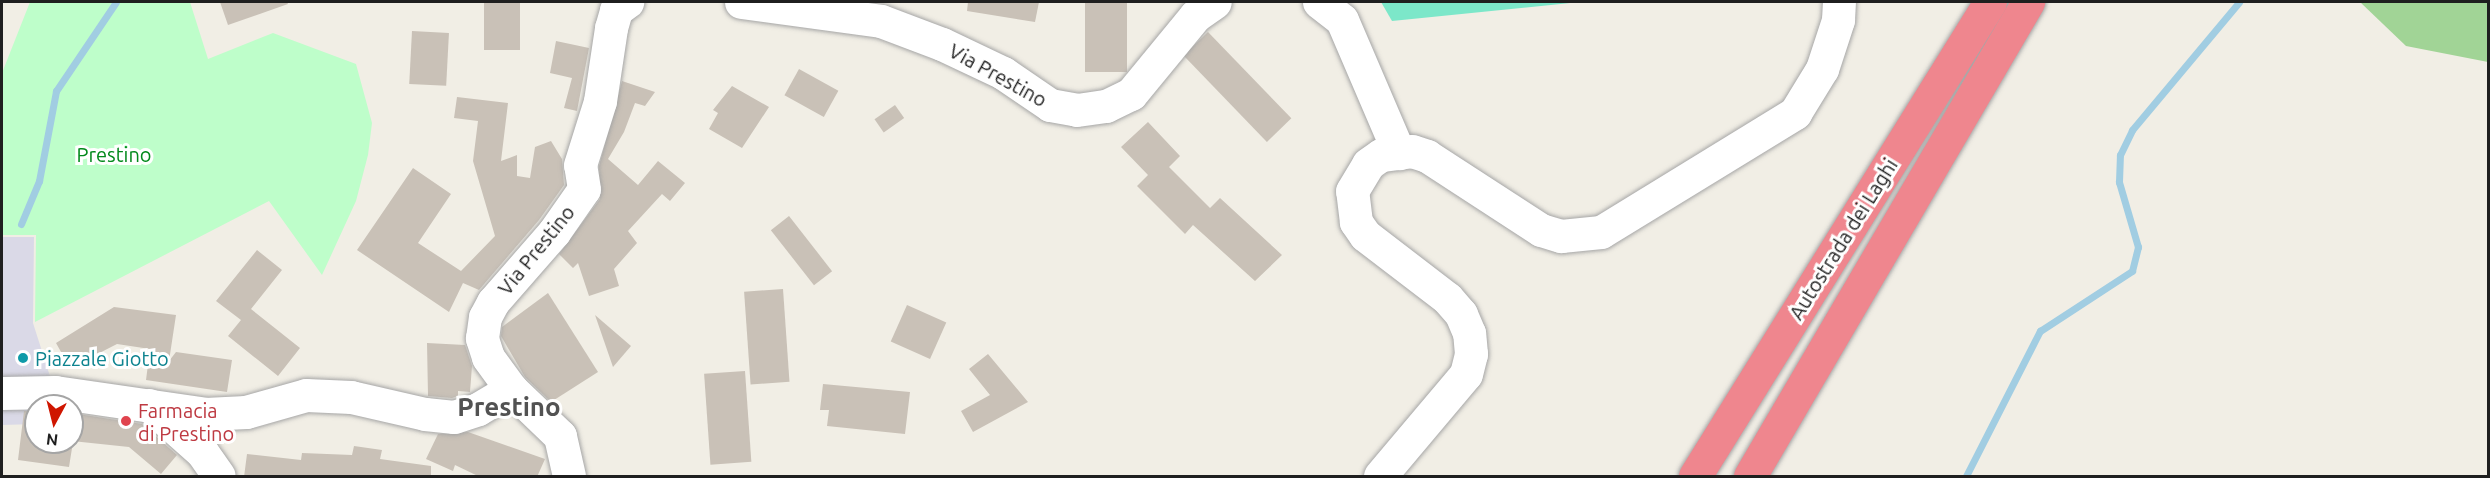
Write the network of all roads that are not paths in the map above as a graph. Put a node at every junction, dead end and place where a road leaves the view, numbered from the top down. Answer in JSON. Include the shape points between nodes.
{"nodes":[{"id":1,"x":627,"y":2,"type":"edge"},
{"id":2,"x":741,"y":2,"type":"edge"},
{"id":3,"x":1215,"y":2,"type":"edge"},
{"id":4,"x":1319,"y":2,"type":"edge"},
{"id":5,"x":1839,"y":2,"type":"edge"},
{"id":6,"x":1990,"y":2,"type":"edge"},
{"id":7,"x":2028,"y":2,"type":"edge"},
{"id":8,"x":1399,"y":153,"type":"junction"},
{"id":9,"x":511,"y":389,"type":"junction"},
{"id":10,"x":2,"y":393,"type":"edge"},
{"id":11,"x":149,"y":405,"type":"junction"},
{"id":12,"x":219,"y":477,"type":"edge"},
{"id":13,"x":569,"y":477,"type":"edge"},
{"id":14,"x":1380,"y":477,"type":"edge"},
{"id":15,"x":1695,"y":477,"type":"edge"},
{"id":16,"x":1750,"y":477,"type":"edge"}],
"edges":[{"from":1,"to":9,"type":"street","name":"Via Prestino","via":[[616,10],[611,28],[600,100],[580,165],[584,189],[485,317],[482,338],[488,357]]},
{"from":2,"to":3,"type":"street","name":"Via Prestino","via":[[881,21],[1003,73],[1050,105],[1077,110],[1106,106],[1131,94],[1195,16]]},
{"from":4,"to":8,"type":"street","via":[[1342,20]]},
{"from":5,"to":8,"type":"street","via":[[1838,20],[1822,69],[1795,112],[1601,232],[1561,236],[1541,230],[1426,156],[1412,151]]},
{"from":6,"to":15,"type":"highway","name":"Autostrada dei Laghi"},
{"from":7,"to":16,"type":"highway","name":"Autostrada dei Laghi"},
{"from":8,"to":14,"type":"street","via":[[1381,155],[1358,176],[1352,191],[1356,222],[1365,235],[1447,298],[1461,314],[1469,333],[1471,354],[1466,374]]},
{"from":9,"to":11,"type":"street","via":[[478,409],[454,417],[351,396],[306,395],[246,412],[205,414]]},
{"from":9,"to":13,"type":"street","name":"Via Prestino","via":[[560,436]]},
{"from":10,"to":11,"type":"street","via":[[55,392]]},
{"from":11,"to":12,"type":"street","via":[[202,452]]}]}
